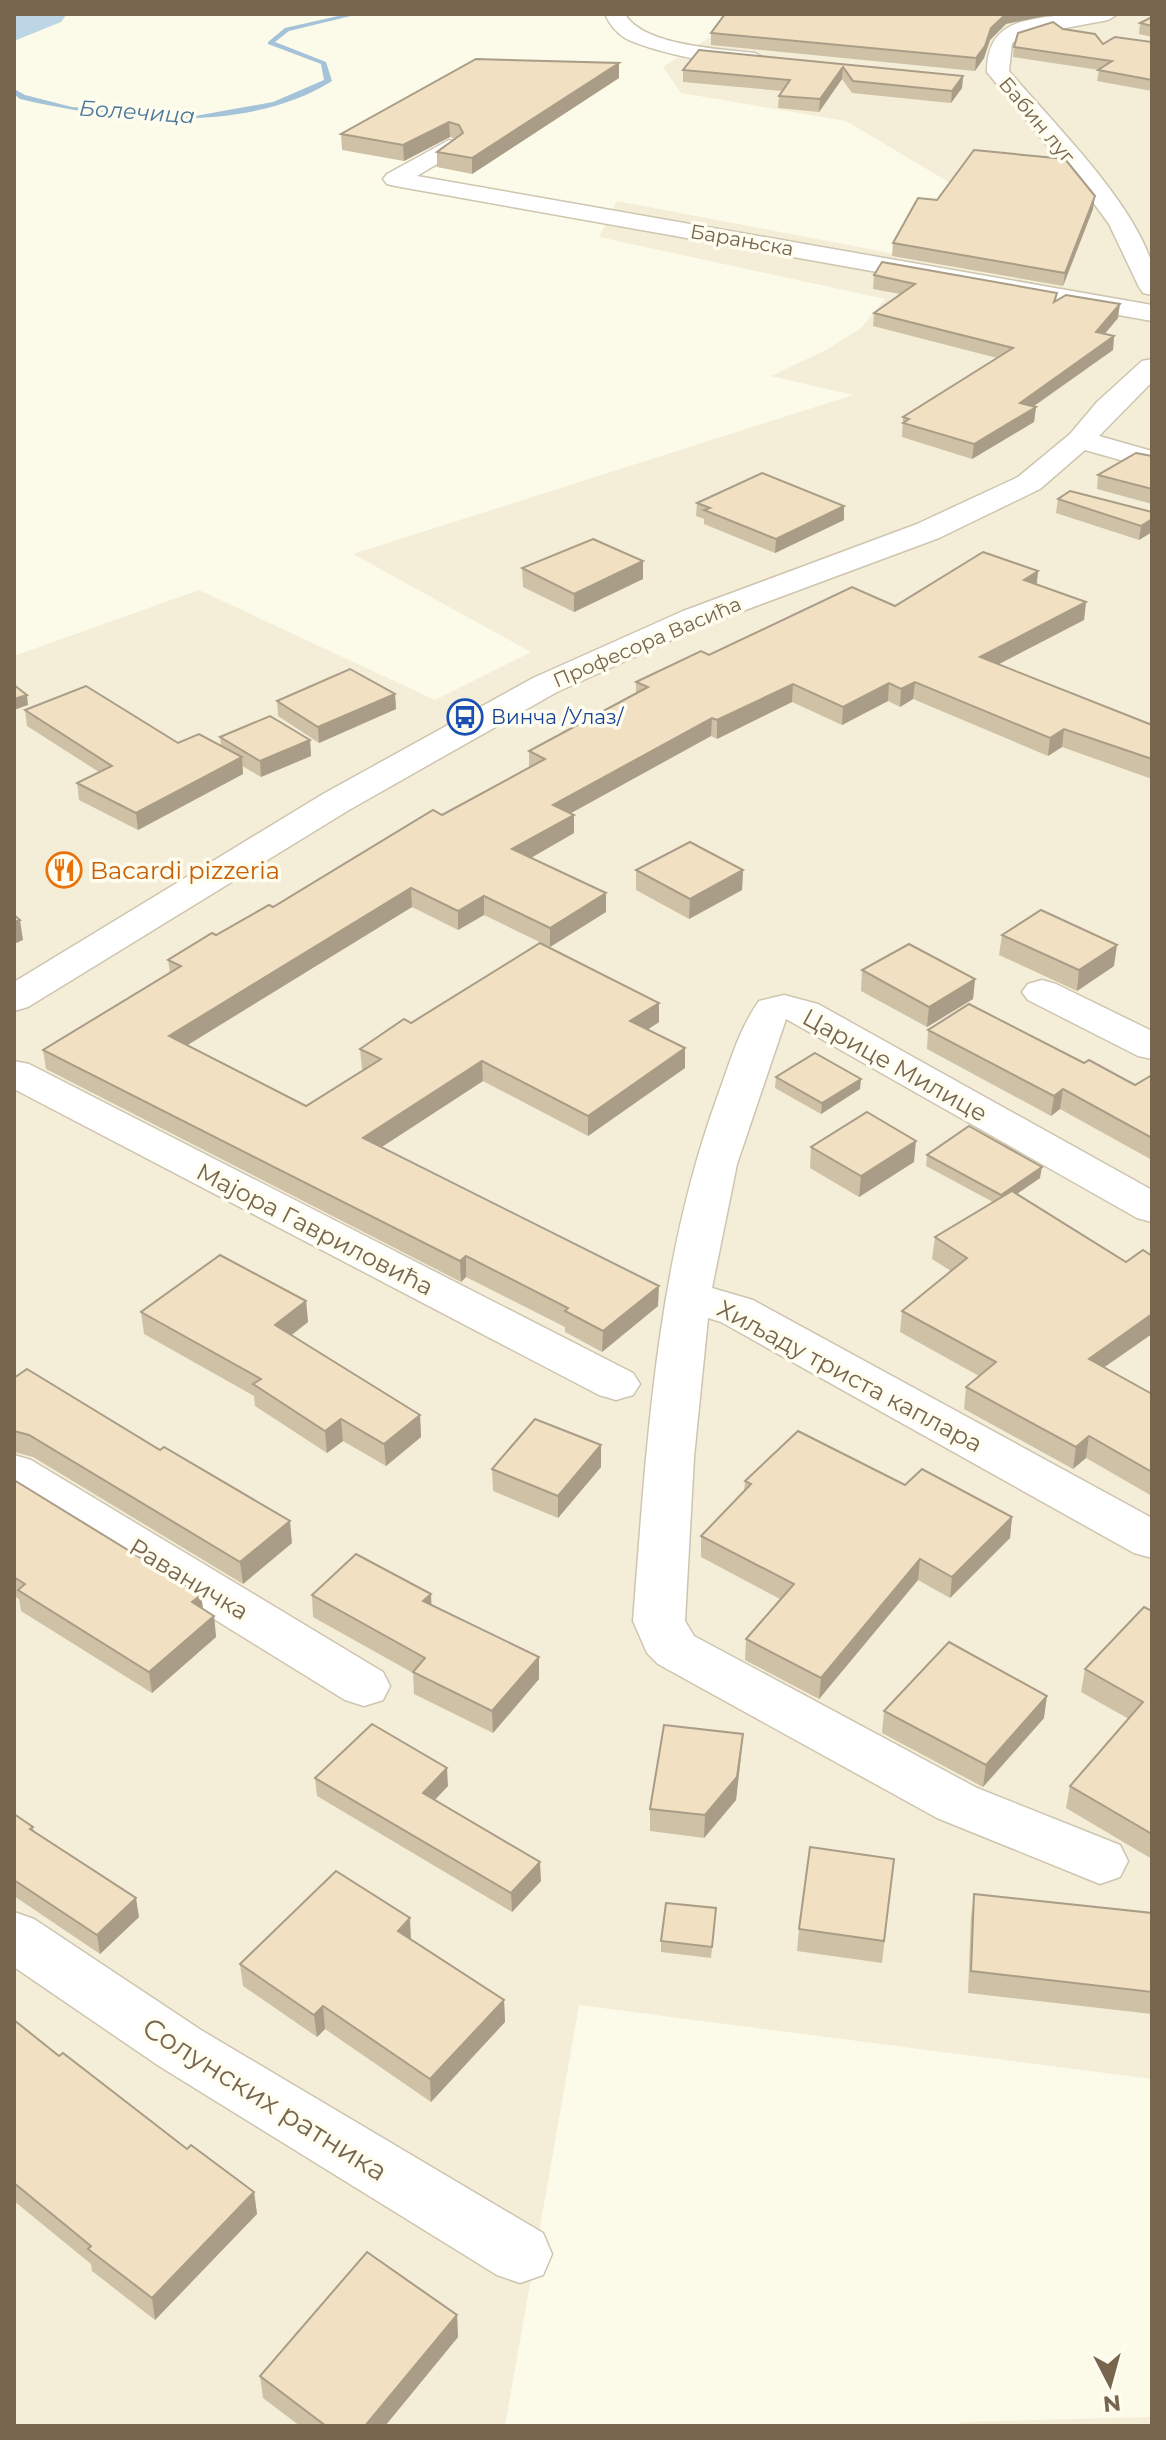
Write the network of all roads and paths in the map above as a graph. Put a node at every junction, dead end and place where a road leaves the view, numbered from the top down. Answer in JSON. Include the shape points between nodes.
{"nodes":[{"id":1,"x":615,"y":14,"type":"edge"},
{"id":2,"x":1108,"y":14,"type":"edge"},
{"id":3,"x":1041,"y":26,"type":"junction"},
{"id":4,"x":1097,"y":36,"type":"edge"},
{"id":5,"x":771,"y":61,"type":"edge"},
{"id":6,"x":973,"y":80,"type":"edge"},
{"id":7,"x":1004,"y":83,"type":"junction"},
{"id":8,"x":449,"y":147,"type":"edge"},
{"id":9,"x":1152,"y":287,"type":"edge"},
{"id":10,"x":1152,"y":313,"type":"edge"},
{"id":11,"x":1152,"y":367,"type":"edge"},
{"id":12,"x":1080,"y":440,"type":"junction"},
{"id":13,"x":1152,"y":460,"type":"edge"},
{"id":14,"x":1042,"y":992,"type":"dead end"},
{"id":15,"x":14,"y":999,"type":"edge"},
{"id":16,"x":1152,"y":1047,"type":"edge"},
{"id":17,"x":14,"y":1073,"type":"edge"},
{"id":18,"x":1152,"y":1208,"type":"edge"},
{"id":19,"x":688,"y":1296,"type":"junction"},
{"id":20,"x":616,"y":1384,"type":"dead end"},
{"id":21,"x":14,"y":1472,"type":"edge"},
{"id":22,"x":1152,"y":1540,"type":"edge"},
{"id":23,"x":364,"y":1686,"type":"dead end"},
{"id":24,"x":1100,"y":1861,"type":"dead end"},
{"id":25,"x":14,"y":1936,"type":"edge"},
{"id":26,"x":520,"y":2254,"type":"dead end"}],
"edges":[{"from":1,"to":5,"type":"street","via":[[623,27],[664,45]]},
{"from":2,"to":3,"type":"street","name":"Бабин луг"},
{"from":3,"to":4,"type":"street"},
{"from":3,"to":7,"type":"street","name":"Бабин луг","via":[[1007,36],[1000,46],[998,72]]},
{"from":6,"to":7,"type":"street"},
{"from":7,"to":9,"type":"street","name":"Бабин луг","via":[[1106,203]]},
{"from":8,"to":10,"type":"street","name":"Барањска","via":[[395,179]]},
{"from":11,"to":12,"type":"street","name":"Професора Васића"},
{"from":12,"to":13,"type":"street"},
{"from":12,"to":15,"type":"street","name":"Професора Васића","via":[[1044,487],[668,628],[545,685],[336,802]]},
{"from":14,"to":16,"type":"street"},
{"from":17,"to":20,"type":"street","name":"Мајора Гавриловића"},
{"from":18,"to":19,"type":"street","name":"Царице Милице","via":[[804,1012],[777,1008],[764,1022],[710,1184]]},
{"from":19,"to":22,"type":"street","name":"Хиљаду триста каплара","via":[[737,1311]]},
{"from":19,"to":24,"type":"street","name":"Хиљаду триста каплара","via":[[660,1606],[665,1639],[957,1803]]},
{"from":21,"to":23,"type":"street","name":"Раваничка"},
{"from":25,"to":26,"type":"street","name":"Солунских ратника","via":[[180,2048]]}]}
